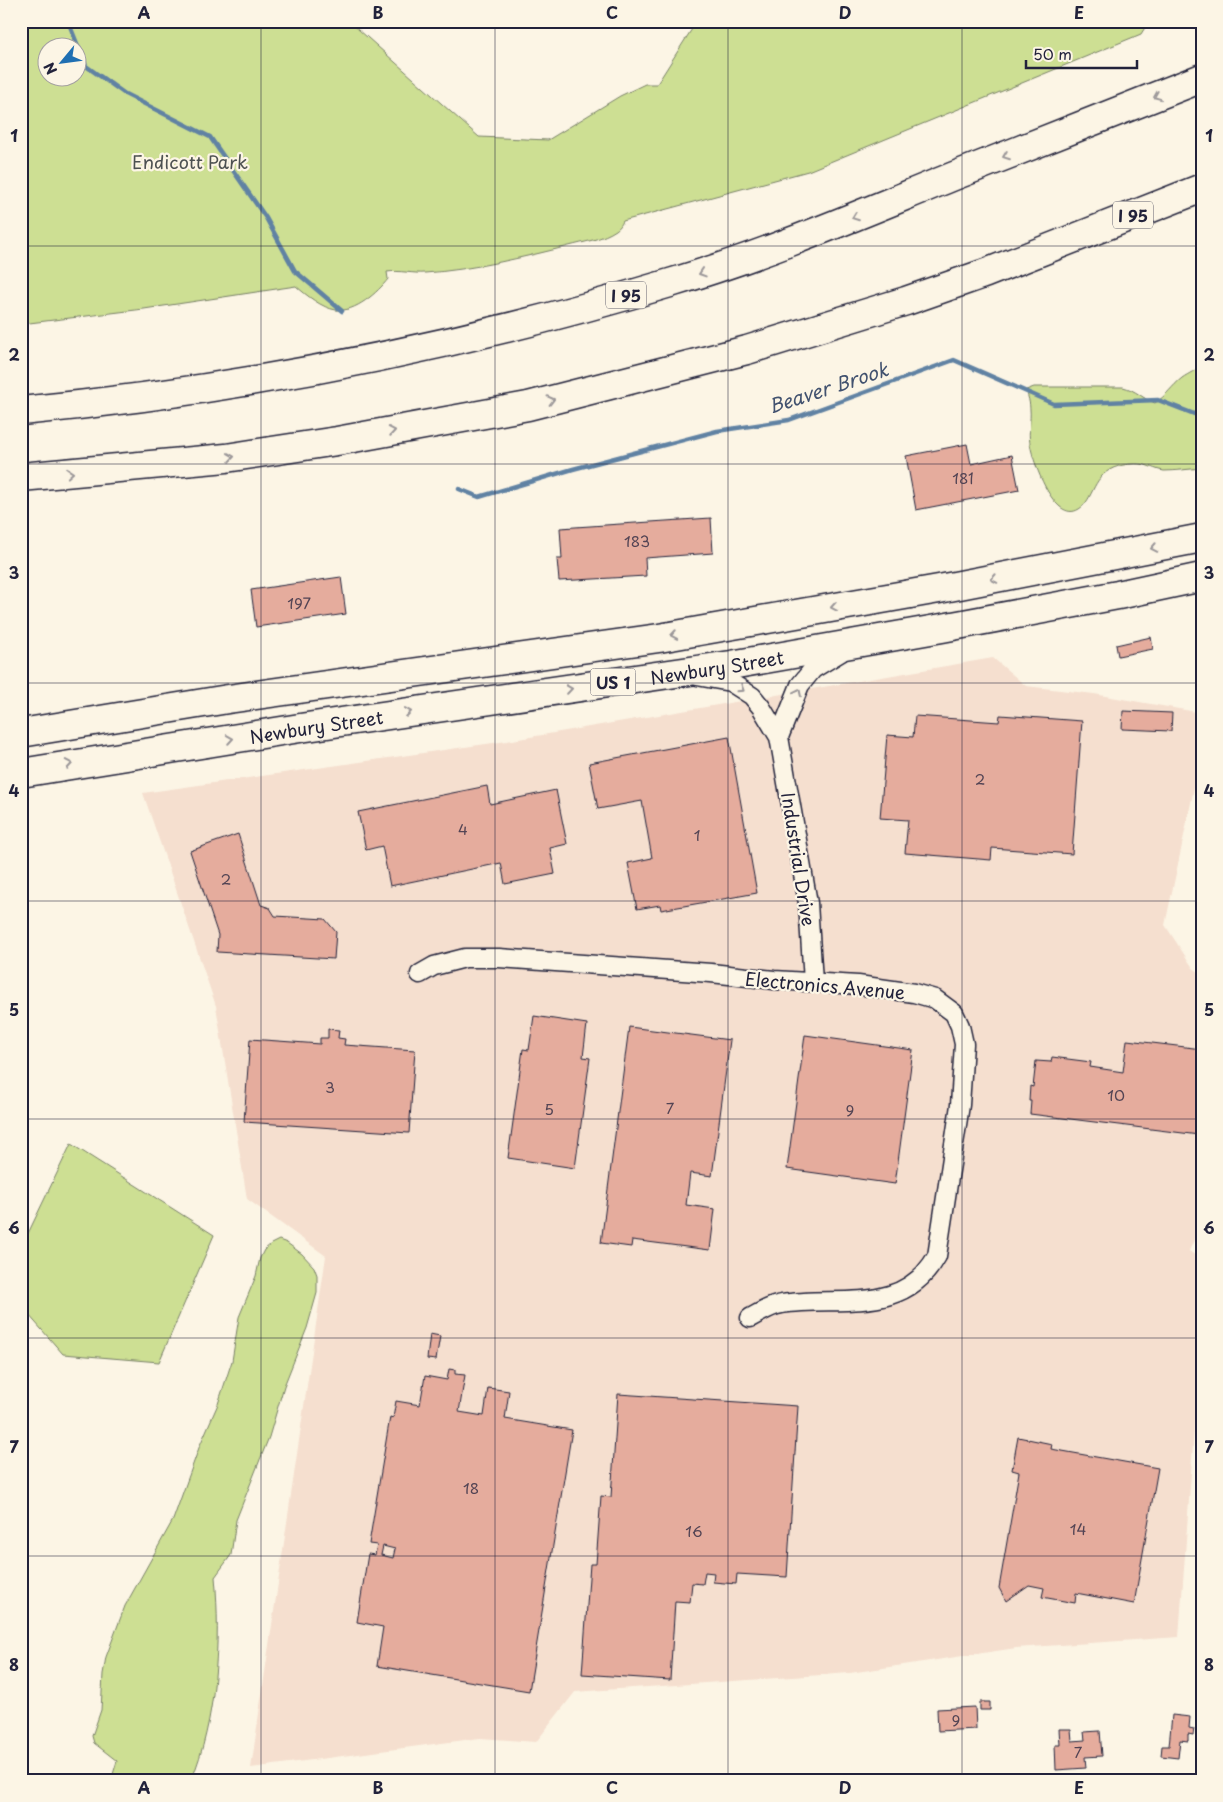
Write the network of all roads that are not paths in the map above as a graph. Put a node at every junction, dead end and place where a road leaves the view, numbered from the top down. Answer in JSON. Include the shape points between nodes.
{"nodes":[{"id":1,"x":1202,"y":78,"type":"edge"},
{"id":2,"x":1202,"y":188,"type":"edge"},
{"id":3,"x":1202,"y":208,"type":"edge"},
{"id":4,"x":1063,"y":242,"type":"junction"},
{"id":5,"x":21,"y":411,"type":"edge"},
{"id":6,"x":21,"y":477,"type":"edge"},
{"id":7,"x":1202,"y":538,"type":"edge"},
{"id":8,"x":1202,"y":577,"type":"edge"},
{"id":9,"x":858,"y":643,"type":"junction"},
{"id":10,"x":678,"y":673,"type":"junction"},
{"id":11,"x":21,"y":733,"type":"edge"},
{"id":12,"x":779,"y":737,"type":"junction"},
{"id":13,"x":21,"y":773,"type":"edge"},
{"id":14,"x":420,"y":974,"type":"dead end"},
{"id":15,"x":813,"y":982,"type":"junction"},
{"id":16,"x":750,"y":1318,"type":"dead end"}],
"edges":[{"from":1,"to":5,"type":"main road","number":"I 95","one_way":true,"via":[[848,220],[671,283],[472,337],[358,362],[172,394]]},
{"from":2,"to":4,"type":"main road","number":"I 95"},
{"from":3,"to":4,"type":"main road"},
{"from":6,"to":4,"type":"main road","number":"I 95","one_way":true,"via":[[226,458],[528,406],[747,350],[906,301]]},
{"from":7,"to":11,"type":"main road","name":"Newbury Street","number":"US 1","one_way":true,"via":[[939,589],[659,638],[228,699]]},
{"from":8,"to":9,"type":"main road","name":"Newbury Street","number":"US 1"},
{"from":9,"to":10,"type":"main road","name":"Newbury Street","number":"US 1"},
{"from":12,"to":9,"type":"street","one_way":true,"via":[[800,685],[813,668]]},
{"from":10,"to":12,"type":"street","name":"Industrial Drive","one_way":true,"via":[[730,682],[743,690],[761,706]]},
{"from":13,"to":10,"type":"main road","name":"Newbury Street","number":"US 1","one_way":true,"via":[[116,756]]},
{"from":12,"to":15,"type":"street","name":"Industrial Drive","via":[[808,903]]},
{"from":14,"to":15,"type":"street","name":"Electronics Avenue","via":[[434,966],[465,958],[500,958]]},
{"from":15,"to":16,"type":"street","name":"Electronics Avenue","via":[[858,985],[935,999],[954,1013],[960,1026],[964,1044],[960,1105],[938,1256],[922,1278],[890,1296],[874,1300],[780,1304]]}]}
